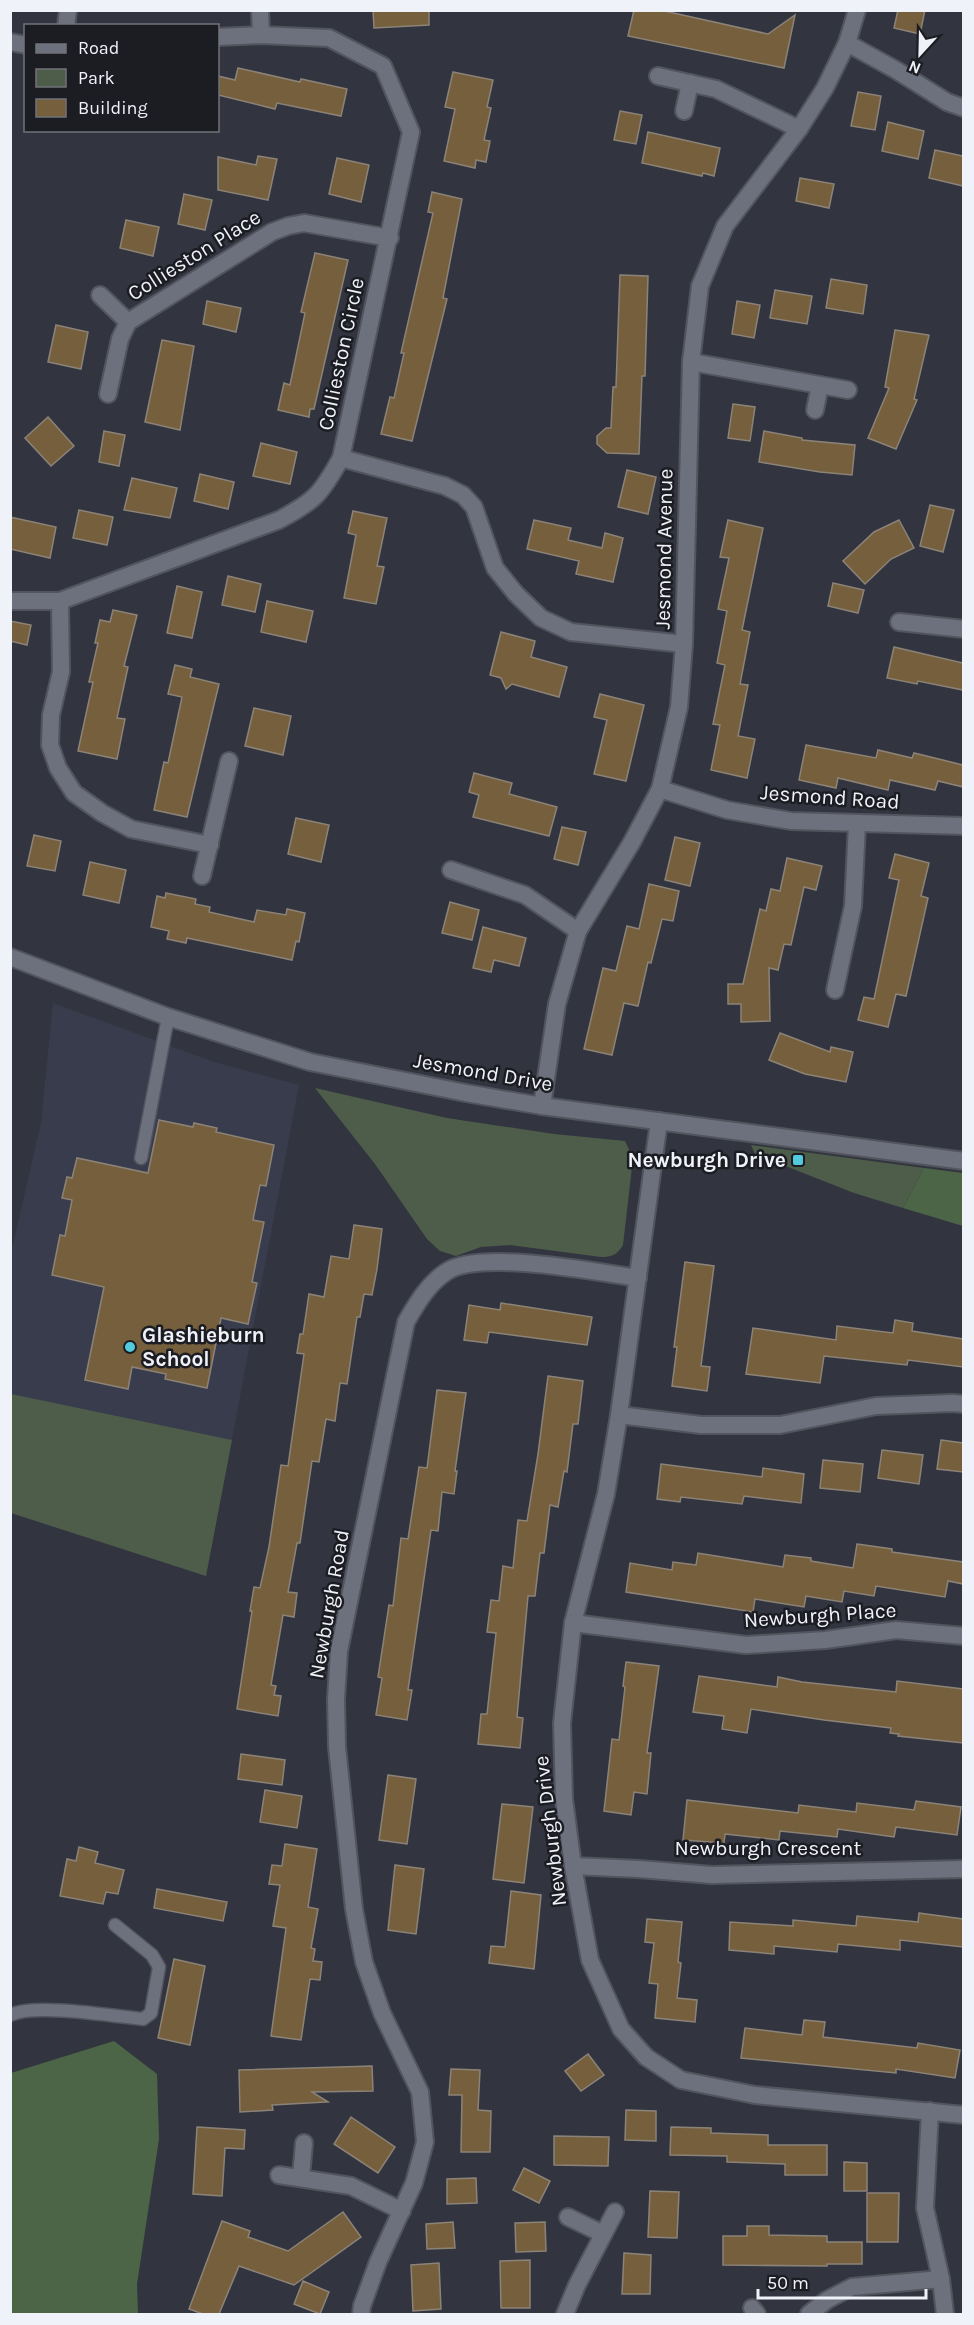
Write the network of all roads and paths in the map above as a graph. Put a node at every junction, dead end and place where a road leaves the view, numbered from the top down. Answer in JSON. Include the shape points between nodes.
{"nodes":[{"id":1,"x":260,"y":10,"type":"edge"},
{"id":2,"x":858,"y":10,"type":"edge"},
{"id":3,"x":261,"y":35,"type":"junction"},
{"id":4,"x":219,"y":37,"type":"edge"},
{"id":5,"x":847,"y":44,"type":"junction"},
{"id":6,"x":658,"y":76,"type":"dead end"},
{"id":7,"x":690,"y":83,"type":"junction"},
{"id":8,"x":963,"y":108,"type":"edge"},
{"id":9,"x":684,"y":111,"type":"dead end"},
{"id":10,"x":799,"y":129,"type":"junction"},
{"id":11,"x":390,"y":238,"type":"junction"},
{"id":12,"x":100,"y":295,"type":"dead end"},
{"id":13,"x":128,"y":322,"type":"junction"},
{"id":14,"x":691,"y":362,"type":"junction"},
{"id":15,"x":820,"y":385,"type":"junction"},
{"id":16,"x":848,"y":390,"type":"dead end"},
{"id":17,"x":108,"y":394,"type":"dead end"},
{"id":18,"x":815,"y":410,"type":"dead end"},
{"id":19,"x":341,"y":458,"type":"junction"},
{"id":20,"x":10,"y":601,"type":"edge"},
{"id":21,"x":60,"y":601,"type":"junction"},
{"id":22,"x":899,"y":622,"type":"dead end"},
{"id":23,"x":963,"y":629,"type":"edge"},
{"id":24,"x":684,"y":644,"type":"junction"},
{"id":25,"x":229,"y":761,"type":"dead end"},
{"id":26,"x":660,"y":789,"type":"junction"},
{"id":27,"x":857,"y":824,"type":"junction"},
{"id":28,"x":963,"y":826,"type":"edge"},
{"id":29,"x":210,"y":845,"type":"junction"},
{"id":30,"x":451,"y":870,"type":"dead end"},
{"id":31,"x":202,"y":876,"type":"dead end"},
{"id":32,"x":578,"y":931,"type":"junction"},
{"id":33,"x":10,"y":957,"type":"edge"},
{"id":34,"x":835,"y":990,"type":"dead end"},
{"id":35,"x":168,"y":1017,"type":"junction"},
{"id":36,"x":542,"y":1106,"type":"junction"},
{"id":37,"x":659,"y":1121,"type":"junction"},
{"id":38,"x":141,"y":1158,"type":"dead end"},
{"id":39,"x":963,"y":1161,"type":"edge"},
{"id":40,"x":638,"y":1278,"type":"junction"},
{"id":41,"x":963,"y":1404,"type":"edge"},
{"id":42,"x":619,"y":1415,"type":"junction"},
{"id":43,"x":573,"y":1623,"type":"junction"},
{"id":44,"x":963,"y":1636,"type":"edge"},
{"id":45,"x":573,"y":1866,"type":"junction"},
{"id":46,"x":963,"y":1869,"type":"edge"},
{"id":47,"x":115,"y":1925,"type":"dead end"},
{"id":48,"x":10,"y":2015,"type":"edge"},
{"id":49,"x":930,"y":2111,"type":"junction"},
{"id":50,"x":963,"y":2115,"type":"edge"},
{"id":51,"x":304,"y":2143,"type":"dead end"},
{"id":52,"x":279,"y":2175,"type":"dead end"},
{"id":53,"x":301,"y":2177,"type":"junction"},
{"id":54,"x":402,"y":2211,"type":"junction"},
{"id":55,"x":615,"y":2212,"type":"dead end"},
{"id":56,"x":568,"y":2217,"type":"dead end"},
{"id":57,"x":603,"y":2234,"type":"junction"},
{"id":58,"x":941,"y":2279,"type":"junction"},
{"id":59,"x":360,"y":2314,"type":"edge"},
{"id":60,"x":565,"y":2314,"type":"edge"},
{"id":61,"x":809,"y":2314,"type":"edge"},
{"id":62,"x":945,"y":2314,"type":"edge"}],
"edges":[{"from":1,"to":3,"type":"street"},
{"from":2,"to":5,"type":"street","name":"Jesmond Avenue"},
{"from":3,"to":4,"type":"street","name":"Collieston Circle"},
{"from":3,"to":11,"type":"street","name":"Collieston Circle","via":[[329,38],[383,66],[411,132]]},
{"from":5,"to":8,"type":"street"},
{"from":5,"to":10,"type":"street","name":"Jesmond Avenue"},
{"from":6,"to":7,"type":"street"},
{"from":7,"to":9,"type":"street"},
{"from":7,"to":10,"type":"street","via":[[716,89]]},
{"from":10,"to":14,"type":"street","name":"Jesmond Avenue","via":[[725,226],[700,286]]},
{"from":11,"to":13,"type":"street","name":"Collieston Place","via":[[304,223],[288,225]]},
{"from":11,"to":19,"type":"street","name":"Collieston Circle"},
{"from":12,"to":13,"type":"street","name":"Collieston Place"},
{"from":13,"to":17,"type":"street","name":"Collieston Place","via":[[120,339]]},
{"from":14,"to":15,"type":"street"},
{"from":14,"to":24,"type":"street","name":"Jesmond Avenue"},
{"from":15,"to":16,"type":"street"},
{"from":15,"to":18,"type":"street"},
{"from":19,"to":21,"type":"street","name":"Collieston Circle","via":[[326,486],[308,505],[279,520]]},
{"from":19,"to":24,"type":"street","via":[[445,486],[463,495],[474,507],[495,568],[541,618],[571,632]]},
{"from":20,"to":21,"type":"street","name":"Collieston Circle"},
{"from":21,"to":29,"type":"street","via":[[61,672],[51,715],[50,745],[58,768],[74,793],[131,829]]},
{"from":22,"to":23,"type":"street"},
{"from":24,"to":26,"type":"street","name":"Jesmond Avenue","via":[[679,707]]},
{"from":25,"to":29,"type":"street"},
{"from":26,"to":27,"type":"street","name":"Jesmond Road","via":[[727,810],[773,819]]},
{"from":26,"to":32,"type":"street","name":"Jesmond Avenue"},
{"from":27,"to":28,"type":"street","name":"Jesmond Road"},
{"from":27,"to":34,"type":"street","via":[[853,906]]},
{"from":29,"to":31,"type":"street"},
{"from":30,"to":32,"type":"street","via":[[525,895]]},
{"from":32,"to":36,"type":"street","name":"Jesmond Avenue","via":[[557,1004]]},
{"from":33,"to":35,"type":"street","name":"Jesmond Drive"},
{"from":35,"to":36,"type":"street","name":"Jesmond Drive","via":[[310,1062]]},
{"from":35,"to":38,"type":"lane"},
{"from":36,"to":37,"type":"street","name":"Jesmond Drive"},
{"from":37,"to":39,"type":"street","name":"Jesmond Drive"},
{"from":37,"to":40,"type":"street","name":"Newburgh Drive"},
{"from":40,"to":42,"type":"street","name":"Newburgh Drive"},
{"from":40,"to":54,"type":"street","name":"Newburgh Road","via":[[509,1261],[475,1263],[447,1270],[423,1293],[406,1322],[339,1651],[336,1699],[344,1823],[364,1962],[382,2013],[420,2092],[425,2142]]},
{"from":41,"to":42,"type":"street","via":[[876,1406],[780,1425],[701,1425]]},
{"from":42,"to":43,"type":"street","name":"Newburgh Drive","via":[[606,1494]]},
{"from":43,"to":44,"type":"street","name":"Newburgh Place","via":[[746,1645],[896,1630]]},
{"from":43,"to":45,"type":"street","name":"Newburgh Drive","via":[[562,1723],[564,1799]]},
{"from":45,"to":46,"type":"street","name":"Newburgh Crescent","via":[[712,1875]]},
{"from":45,"to":49,"type":"street","name":"Newburgh Drive","via":[[590,1960],[621,2029],[646,2057],[681,2080],[755,2095]]},
{"from":47,"to":48,"type":"lane","via":[[153,1955],[159,1967],[151,2013],[143,2019],[54,2011],[18,2011]]},
{"from":49,"to":50,"type":"street","name":"Newburgh Drive"},
{"from":49,"to":58,"type":"street","via":[[925,2208]]},
{"from":51,"to":53,"type":"street"},
{"from":52,"to":53,"type":"street"},
{"from":53,"to":54,"type":"street","via":[[351,2186]]},
{"from":54,"to":59,"type":"street","name":"Newburgh Road"},
{"from":55,"to":57,"type":"street"},
{"from":56,"to":57,"type":"street"},
{"from":57,"to":60,"type":"street"},
{"from":58,"to":61,"type":"street","via":[[852,2287]]},
{"from":58,"to":62,"type":"street"}]}
